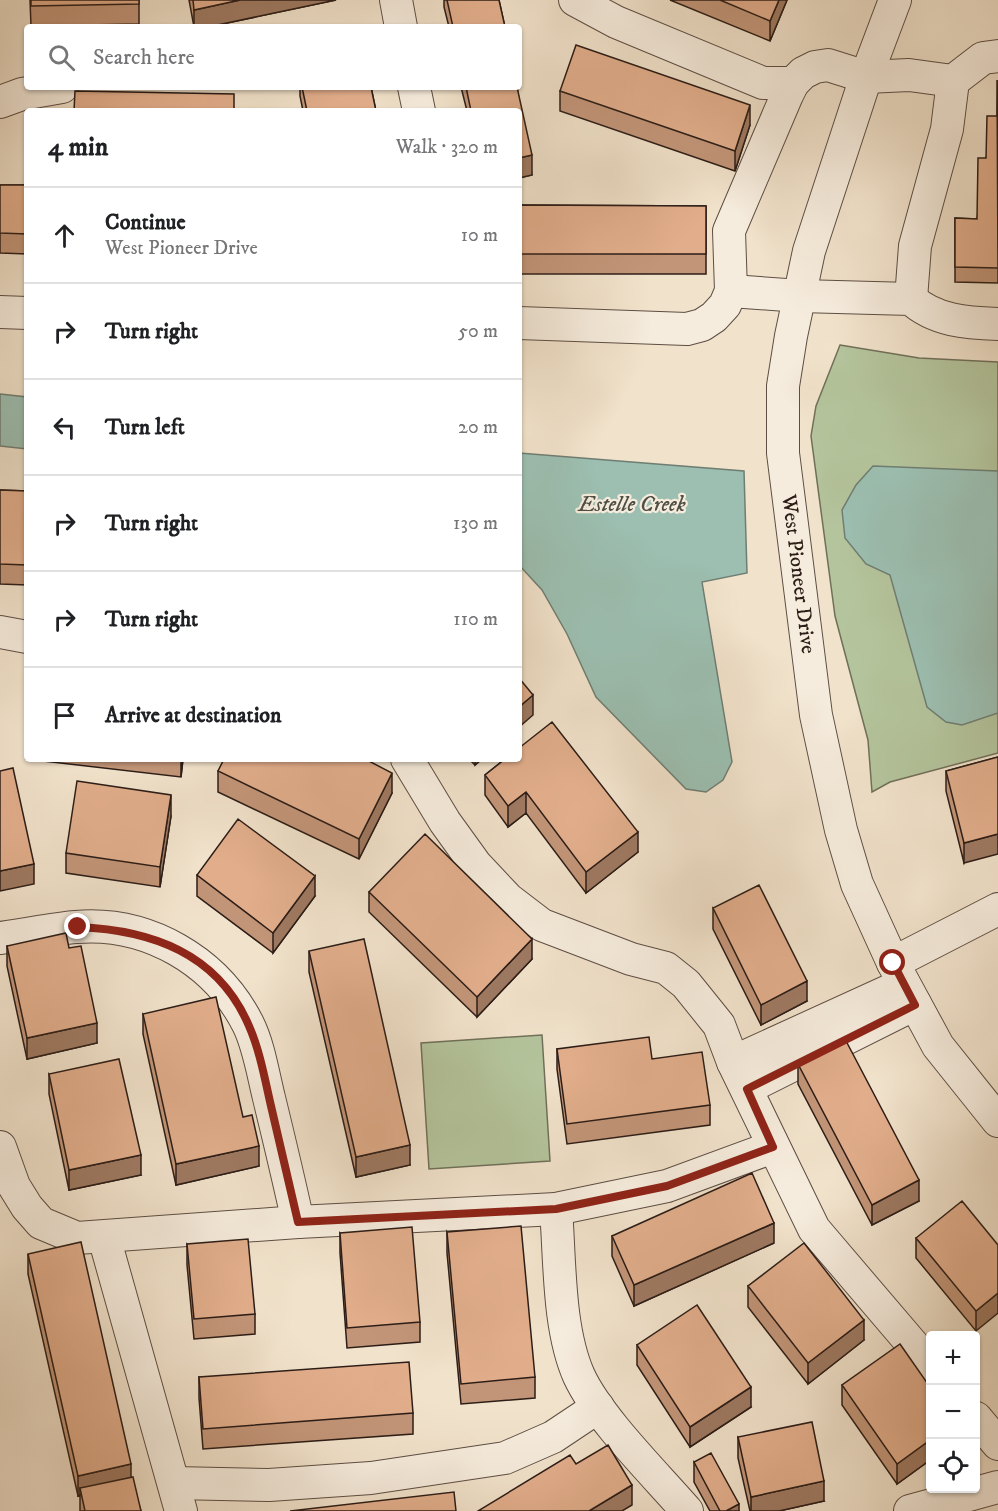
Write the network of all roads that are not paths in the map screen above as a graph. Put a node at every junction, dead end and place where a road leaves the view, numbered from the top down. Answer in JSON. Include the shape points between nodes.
{"nodes":[{"id":1,"x":396,"y":0,"type":"edge"},
{"id":2,"x":575,"y":0,"type":"edge"},
{"id":3,"x":895,"y":0,"type":"edge"},
{"id":4,"x":400,"y":24,"type":"edge"},
{"id":5,"x":998,"y":56,"type":"edge"},
{"id":6,"x":866,"y":76,"type":"junction"},
{"id":7,"x":953,"y":81,"type":"junction"},
{"id":8,"x":793,"y":83,"type":"junction"},
{"id":9,"x":45,"y":90,"type":"edge"},
{"id":10,"x":415,"y":90,"type":"edge"},
{"id":11,"x":0,"y":102,"type":"edge"},
{"id":12,"x":418,"y":108,"type":"edge"},
{"id":13,"x":731,"y":291,"type":"junction"},
{"id":14,"x":800,"y":296,"type":"junction"},
{"id":15,"x":910,"y":299,"type":"junction"},
{"id":16,"x":0,"y":312,"type":"edge"},
{"id":17,"x":24,"y":313,"type":"edge"},
{"id":18,"x":522,"y":323,"type":"edge"},
{"id":19,"x":998,"y":324,"type":"edge"},
{"id":20,"x":0,"y":632,"type":"edge"},
{"id":21,"x":24,"y":636,"type":"edge"},
{"id":22,"x":409,"y":762,"type":"edge"},
{"id":23,"x":998,"y":909,"type":"edge"},
{"id":24,"x":0,"y":938,"type":"edge"},
{"id":25,"x":904,"y":984,"type":"junction"},
{"id":26,"x":740,"y":1076,"type":"junction"},
{"id":27,"x":998,"y":1122,"type":"edge"},
{"id":28,"x":0,"y":1147,"type":"edge"},
{"id":29,"x":773,"y":1147,"type":"junction"},
{"id":30,"x":556,"y":1209,"type":"junction"},
{"id":31,"x":298,"y":1222,"type":"junction"},
{"id":32,"x":104,"y":1237,"type":"junction"},
{"id":33,"x":926,"y":1360,"type":"edge"},
{"id":34,"x":598,"y":1407,"type":"junction"},
{"id":35,"x":980,"y":1424,"type":"edge"},
{"id":36,"x":998,"y":1444,"type":"edge"},
{"id":37,"x":998,"y":1487,"type":"edge"},
{"id":38,"x":177,"y":1497,"type":"edge"},
{"id":39,"x":687,"y":1511,"type":"edge"},
{"id":40,"x":910,"y":1511,"type":"edge"}],
"edges":[{"from":1,"to":4,"type":"street"},
{"from":2,"to":8,"type":"street","via":[[616,22],[763,83]]},
{"from":3,"to":6,"type":"street","name":"West Pioneer Drive"},
{"from":5,"to":7,"type":"street","via":[[983,58]]},
{"from":6,"to":7,"type":"street","via":[[909,75]]},
{"from":6,"to":8,"type":"street","via":[[828,65],[803,73]]},
{"from":6,"to":14,"type":"street","name":"West Pioneer Drive","via":[[810,251]]},
{"from":7,"to":15,"type":"street","via":[[947,129],[915,246]]},
{"from":8,"to":13,"type":"street","via":[[729,231]]},
{"from":9,"to":11,"type":"street"},
{"from":10,"to":12,"type":"street"},
{"from":13,"to":14,"type":"street"},
{"from":13,"to":18,"type":"street","via":[[714,317],[687,329]]},
{"from":14,"to":15,"type":"street"},
{"from":14,"to":25,"type":"street","name":"West Pioneer Drive","via":[[783,386],[783,453],[816,715],[857,884]]},
{"from":15,"to":19,"type":"street","via":[[923,311],[962,322]]},
{"from":16,"to":17,"type":"street"},
{"from":20,"to":21,"type":"street"},
{"from":22,"to":26,"type":"street","via":[[476,865],[508,899],[542,925],[666,968],[687,984],[719,1025]]},
{"from":23,"to":25,"type":"street"},
{"from":24,"to":31,"type":"street","via":[[78,927],[132,932],[177,948],[218,981],[236,1001],[260,1058]]},
{"from":25,"to":26,"type":"street"},
{"from":25,"to":27,"type":"street","name":"West Pioneer Drive","via":[[938,1046]]},
{"from":26,"to":29,"type":"street"},
{"from":28,"to":32,"type":"street","via":[[14,1186],[41,1223],[77,1238]]},
{"from":29,"to":30,"type":"street","via":[[667,1186]]},
{"from":29,"to":33,"type":"street","via":[[814,1229]]},
{"from":30,"to":31,"type":"street"},
{"from":30,"to":34,"type":"street","via":[[568,1344],[579,1376]]},
{"from":31,"to":32,"type":"street"},
{"from":32,"to":38,"type":"street"},
{"from":34,"to":38,"type":"street","via":[[553,1437],[505,1458],[371,1478]]},
{"from":34,"to":39,"type":"street"},
{"from":35,"to":36,"type":"street"},
{"from":37,"to":40,"type":"street"}]}
